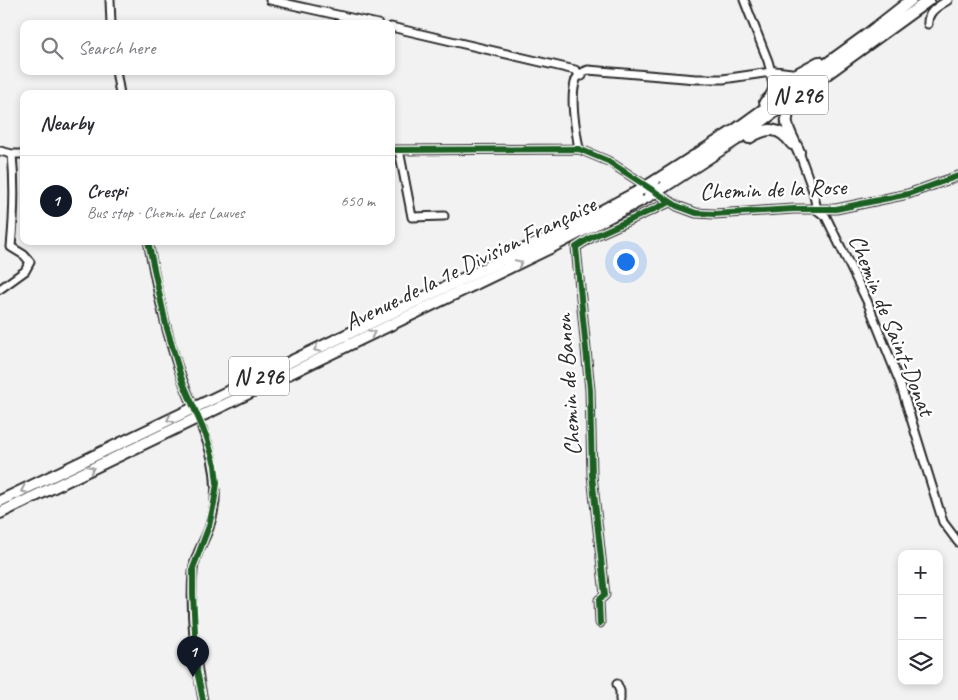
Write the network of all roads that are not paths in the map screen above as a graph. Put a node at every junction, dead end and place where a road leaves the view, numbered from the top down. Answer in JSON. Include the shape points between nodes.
{"nodes":[{"id":1,"x":110,"y":0,"type":"edge"},
{"id":2,"x":270,"y":0,"type":"edge"},
{"id":3,"x":744,"y":0,"type":"edge"},
{"id":4,"x":910,"y":0,"type":"edge"},
{"id":5,"x":948,"y":0,"type":"edge"},
{"id":6,"x":927,"y":2,"type":"edge"},
{"id":7,"x":899,"y":8,"type":"junction"},
{"id":8,"x":111,"y":20,"type":"edge"},
{"id":9,"x":360,"y":20,"type":"edge"},
{"id":10,"x":928,"y":24,"type":"dead end"},
{"id":11,"x":395,"y":28,"type":"edge"},
{"id":12,"x":771,"y":72,"type":"junction"},
{"id":13,"x":117,"y":75,"type":"edge"},
{"id":14,"x":578,"y":79,"type":"junction"},
{"id":15,"x":119,"y":90,"type":"edge"},
{"id":16,"x":579,"y":149,"type":"junction"},
{"id":17,"x":395,"y":150,"type":"edge"},
{"id":18,"x":0,"y":151,"type":"edge"},
{"id":19,"x":799,"y":152,"type":"junction"},
{"id":20,"x":12,"y":154,"type":"junction"},
{"id":21,"x":20,"y":154,"type":"edge"},
{"id":22,"x":687,"y":174,"type":"junction"},
{"id":23,"x":958,"y":176,"type":"edge"},
{"id":24,"x":654,"y":180,"type":"junction"},
{"id":25,"x":642,"y":192,"type":"junction"},
{"id":26,"x":670,"y":202,"type":"junction"},
{"id":27,"x":817,"y":210,"type":"junction"},
{"id":28,"x":444,"y":216,"type":"dead end"},
{"id":29,"x":149,"y":245,"type":"edge"},
{"id":30,"x":0,"y":289,"type":"edge"},
{"id":31,"x":190,"y":400,"type":"dead end"},
{"id":32,"x":202,"y":428,"type":"dead end"},
{"id":33,"x":0,"y":501,"type":"edge"},
{"id":34,"x":0,"y":513,"type":"edge"},
{"id":35,"x":958,"y":542,"type":"edge"},
{"id":36,"x":600,"y":623,"type":"dead end"},
{"id":37,"x":618,"y":684,"type":"dead end"},
{"id":38,"x":203,"y":700,"type":"edge"},
{"id":39,"x":620,"y":700,"type":"edge"}],
"edges":[{"from":1,"to":8,"type":"street"},
{"from":2,"to":9,"type":"street"},
{"from":3,"to":12,"type":"street"},
{"from":4,"to":7,"type":"highway","name":"Avenue de la 1e Division Française","number":"N 296"},
{"from":5,"to":10,"type":"street","via":[[931,11]]},
{"from":6,"to":19,"type":"highway","via":[[792,107],[786,120]]},
{"from":6,"to":22,"type":"highway","name":"Avenue de la 1e Division Française","number":"N 296"},
{"from":7,"to":12,"type":"highway","via":[[802,72],[787,75]]},
{"from":7,"to":24,"type":"highway","name":"Avenue de la 1e Division Française","number":"N 296","via":[[735,130]]},
{"from":11,"to":14,"type":"street","via":[[575,70]]},
{"from":12,"to":14,"type":"street","via":[[723,79],[696,79],[588,70]]},
{"from":12,"to":24,"type":"highway","via":[[775,87],[770,98]]},
{"from":13,"to":15,"type":"street"},
{"from":14,"to":16,"type":"street","via":[[575,114]]},
{"from":16,"to":17,"type":"street","name":"Chemin de la Rose"},
{"from":16,"to":26,"type":"street","name":"Chemin de la Rose","via":[[608,161]]},
{"from":17,"to":28,"type":"street","via":[[412,217]]},
{"from":18,"to":20,"type":"street"},
{"from":19,"to":22,"type":"highway","via":[[785,135],[776,130],[766,130]]},
{"from":19,"to":27,"type":"street"},
{"from":20,"to":21,"type":"street"},
{"from":20,"to":30,"type":"street","via":[[11,247],[24,254],[30,262],[25,271]]},
{"from":22,"to":25,"type":"highway","name":"Avenue de la 1e Division Française","number":"N 296","bridge":true,"via":[[664,187]]},
{"from":23,"to":27,"type":"street","name":"Chemin de la Rose","via":[[908,194]]},
{"from":24,"to":25,"type":"highway","name":"Avenue de la 1e Division Française","number":"N 296","bridge":true},
{"from":25,"to":33,"type":"highway","name":"Avenue de la 1e Division Française","number":"N 296","one_way":true},
{"from":34,"to":25,"type":"highway","name":"Avenue de la 1e Division Française","number":"N 296","one_way":true,"via":[[550,248]]},
{"from":26,"to":27,"type":"street","name":"Chemin de la Rose","via":[[696,213],[714,214]]},
{"from":26,"to":36,"type":"street","name":"Chemin de Banon","via":[[576,247],[590,390],[592,475],[604,572],[605,594],[599,600]]},
{"from":27,"to":35,"type":"street","name":"Chemin de Saint-Donat","via":[[826,217],[867,301],[900,383],[943,522]]},
{"from":29,"to":31,"type":"street","via":[[168,332]]},
{"from":32,"to":38,"type":"street","via":[[215,466],[217,483],[209,526],[193,568],[197,671]]},
{"from":37,"to":39,"type":"street"}]}
